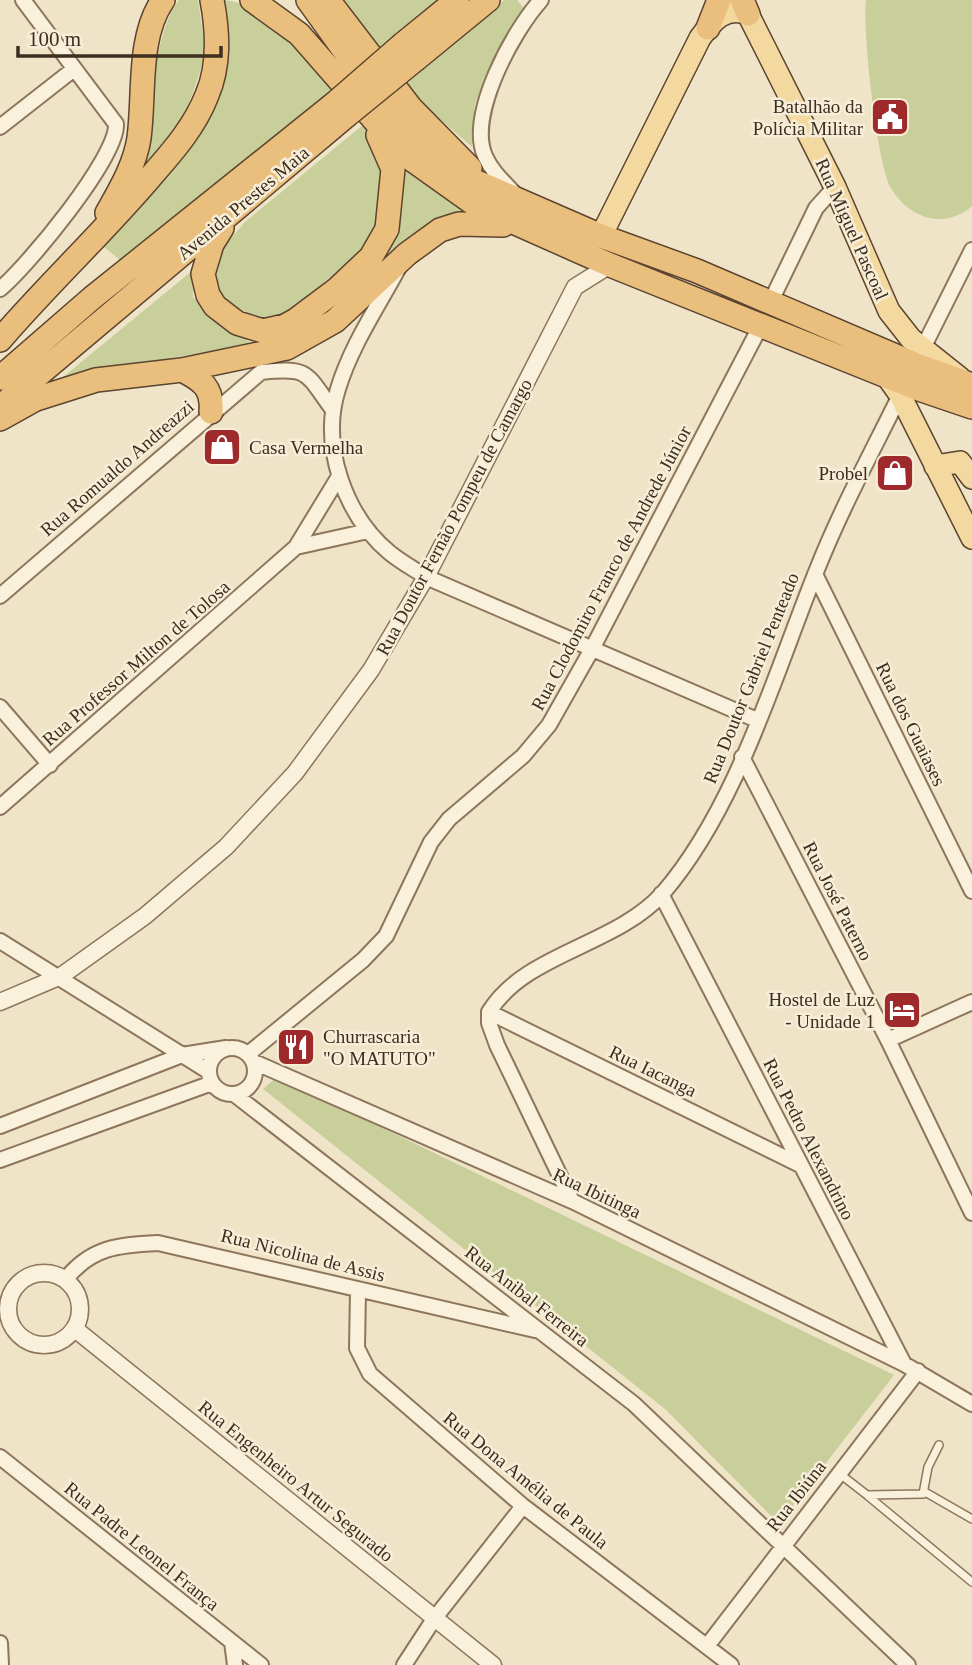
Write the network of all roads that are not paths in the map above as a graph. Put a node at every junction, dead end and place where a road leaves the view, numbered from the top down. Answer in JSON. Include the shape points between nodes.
{"nodes":[{"id":1,"x":23,"y":0,"type":"edge"},
{"id":2,"x":163,"y":0,"type":"edge"},
{"id":3,"x":212,"y":0,"type":"edge"},
{"id":4,"x":252,"y":0,"type":"edge"},
{"id":5,"x":309,"y":0,"type":"edge"},
{"id":6,"x":328,"y":0,"type":"edge"},
{"id":7,"x":457,"y":0,"type":"edge"},
{"id":8,"x":488,"y":0,"type":"edge"},
{"id":9,"x":541,"y":0,"type":"edge"},
{"id":10,"x":719,"y":0,"type":"edge"},
{"id":11,"x":745,"y":7,"type":"edge"},
{"id":12,"x":708,"y":28,"type":"junction"},
{"id":13,"x":410,"y":52,"type":"junction"},
{"id":14,"x":74,"y":69,"type":"junction"},
{"id":15,"x":340,"y":110,"type":"junction"},
{"id":16,"x":369,"y":116,"type":"junction"},
{"id":17,"x":0,"y":127,"type":"edge"},
{"id":18,"x":835,"y":187,"type":"junction"},
{"id":19,"x":496,"y":191,"type":"junction"},
{"id":20,"x":524,"y":202,"type":"junction"},
{"id":21,"x":235,"y":210,"type":"junction"},
{"id":22,"x":520,"y":227,"type":"junction"},
{"id":23,"x":601,"y":236,"type":"junction"},
{"id":24,"x":88,"y":246,"type":"junction"},
{"id":25,"x":972,"y":250,"type":"edge"},
{"id":26,"x":407,"y":254,"type":"junction"},
{"id":27,"x":610,"y":265,"type":"junction"},
{"id":28,"x":0,"y":289,"type":"edge"},
{"id":29,"x":37,"y":297,"type":"junction"},
{"id":30,"x":771,"y":301,"type":"junction"},
{"id":31,"x":0,"y":322,"type":"edge"},
{"id":32,"x":761,"y":325,"type":"junction"},
{"id":33,"x":0,"y":340,"type":"edge"},
{"id":34,"x":923,"y":348,"type":"junction"},
{"id":35,"x":182,"y":370,"type":"junction"},
{"id":36,"x":886,"y":375,"type":"junction"},
{"id":37,"x":0,"y":377,"type":"edge"},
{"id":38,"x":970,"y":387,"type":"edge"},
{"id":39,"x":900,"y":395,"type":"junction"},
{"id":40,"x":0,"y":407,"type":"edge"},
{"id":41,"x":972,"y":407,"type":"edge"},
{"id":42,"x":333,"y":410,"type":"junction"},
{"id":43,"x":211,"y":412,"type":"junction"},
{"id":44,"x":0,"y":419,"type":"edge"},
{"id":45,"x":935,"y":466,"type":"junction"},
{"id":46,"x":338,"y":478,"type":"junction"},
{"id":47,"x":972,"y":478,"type":"edge"},
{"id":48,"x":368,"y":531,"type":"junction"},
{"id":49,"x":972,"y":538,"type":"edge"},
{"id":50,"x":296,"y":547,"type":"junction"},
{"id":51,"x":815,"y":574,"type":"junction"},
{"id":52,"x":426,"y":577,"type":"junction"},
{"id":53,"x":0,"y":596,"type":"edge"},
{"id":54,"x":592,"y":649,"type":"junction"},
{"id":55,"x":0,"y":707,"type":"edge"},
{"id":56,"x":757,"y":720,"type":"junction"},
{"id":57,"x":742,"y":757,"type":"junction"},
{"id":58,"x":50,"y":765,"type":"junction"},
{"id":59,"x":0,"y":807,"type":"edge"},
{"id":60,"x":972,"y":891,"type":"edge"},
{"id":61,"x":662,"y":894,"type":"junction"},
{"id":62,"x":0,"y":941,"type":"edge"},
{"id":63,"x":61,"y":976,"type":"junction"},
{"id":64,"x":0,"y":1002,"type":"edge"},
{"id":65,"x":972,"y":1002,"type":"edge"},
{"id":66,"x":489,"y":1012,"type":"junction"},
{"id":67,"x":888,"y":1040,"type":"junction"},
{"id":68,"x":226,"y":1048,"type":"junction"},
{"id":69,"x":181,"y":1055,"type":"junction"},
{"id":70,"x":251,"y":1058,"type":"junction"},
{"id":71,"x":210,"y":1077,"type":"junction"},
{"id":72,"x":234,"y":1094,"type":"junction"},
{"id":73,"x":0,"y":1126,"type":"edge"},
{"id":74,"x":0,"y":1160,"type":"edge"},
{"id":75,"x":800,"y":1165,"type":"junction"},
{"id":76,"x":572,"y":1201,"type":"junction"},
{"id":77,"x":972,"y":1213,"type":"edge"},
{"id":78,"x":65,"y":1280,"type":"junction"},
{"id":79,"x":358,"y":1290,"type":"junction"},
{"id":80,"x":496,"y":1297,"type":"junction"},
{"id":81,"x":4,"y":1309,"type":"edge"},
{"id":82,"x":487,"y":1321,"type":"junction"},
{"id":83,"x":75,"y":1329,"type":"junction"},
{"id":84,"x":540,"y":1331,"type":"junction"},
{"id":85,"x":905,"y":1364,"type":"junction"},
{"id":86,"x":918,"y":1371,"type":"junction"},
{"id":87,"x":972,"y":1404,"type":"edge"},
{"id":88,"x":939,"y":1445,"type":"dead end"},
{"id":89,"x":0,"y":1457,"type":"edge"},
{"id":90,"x":839,"y":1473,"type":"junction"},
{"id":91,"x":925,"y":1492,"type":"junction"},
{"id":92,"x":867,"y":1495,"type":"junction"},
{"id":93,"x":523,"y":1506,"type":"junction"},
{"id":94,"x":972,"y":1519,"type":"edge"},
{"id":95,"x":781,"y":1546,"type":"junction"},
{"id":96,"x":972,"y":1582,"type":"edge"},
{"id":97,"x":434,"y":1619,"type":"junction"},
{"id":98,"x":232,"y":1642,"type":"junction"},
{"id":99,"x":0,"y":1643,"type":"edge"},
{"id":100,"x":707,"y":1646,"type":"junction"},
{"id":101,"x":1,"y":1665,"type":"edge"},
{"id":102,"x":235,"y":1665,"type":"edge"},
{"id":103,"x":261,"y":1665,"type":"edge"},
{"id":104,"x":404,"y":1665,"type":"edge"},
{"id":105,"x":493,"y":1665,"type":"edge"},
{"id":106,"x":731,"y":1665,"type":"edge"},
{"id":107,"x":908,"y":1665,"type":"edge"}],
"edges":[{"from":1,"to":14,"type":"street"},
{"from":2,"to":24,"type":"highway","via":[[148,40],[139,139],[131,166]]},
{"from":3,"to":24,"type":"highway","via":[[217,38],[207,95],[185,138]]},
{"from":4,"to":16,"type":"highway","via":[[299,34]]},
{"from":5,"to":19,"type":"highway","via":[[387,110],[410,134],[439,159]]},
{"from":6,"to":19,"type":"highway","via":[[410,107]]},
{"from":7,"to":13,"type":"highway","name":"Avenida Prestes Maia"},
{"from":8,"to":13,"type":"highway","name":"Avenida Prestes Maia"},
{"from":9,"to":20,"type":"street","via":[[520,31],[482,111],[480,134],[494,173]]},
{"from":10,"to":12,"type":"highway"},
{"from":11,"to":12,"type":"main road","via":[[724,13]]},
{"from":11,"to":18,"type":"main road","name":"Rua Miguel Pascoal"},
{"from":12,"to":23,"type":"main road"},
{"from":13,"to":15,"type":"highway","name":"Avenida Prestes Maia","bridge":true},
{"from":14,"to":17,"type":"street"},
{"from":14,"to":28,"type":"street","via":[[116,124],[109,153],[20,273]]},
{"from":15,"to":21,"type":"highway","name":"Avenida Prestes Maia"},
{"from":15,"to":37,"type":"highway","name":"Avenida Prestes Maia","via":[[92,298]]},
{"from":16,"to":21,"type":"highway","via":[[393,169],[387,229],[371,257],[336,290],[285,326],[263,331],[248,328],[222,313],[208,295],[204,262]]},
{"from":16,"to":22,"type":"highway","via":[[422,169],[477,206]]},
{"from":18,"to":30,"type":"street","via":[[816,208]]},
{"from":18,"to":34,"type":"main road","name":"Rua Miguel Pascoal","via":[[889,311]]},
{"from":19,"to":20,"type":"highway"},
{"from":20,"to":23,"type":"highway"},
{"from":21,"to":40,"type":"highway","name":"Avenida Prestes Maia"},
{"from":22,"to":26,"type":"highway","via":[[459,224],[440,230]]},
{"from":22,"to":27,"type":"highway"},
{"from":23,"to":30,"type":"highway"},
{"from":24,"to":29,"type":"highway"},
{"from":25,"to":34,"type":"street"},
{"from":26,"to":35,"type":"highway","via":[[314,335],[287,348]]},
{"from":26,"to":42,"type":"street","via":[[363,330],[343,373]]},
{"from":27,"to":32,"type":"highway"},
{"from":27,"to":52,"type":"street","name":"Rua Doutor Fernão Pompeu de Camargo","via":[[575,287]]},
{"from":29,"to":31,"type":"highway"},
{"from":29,"to":33,"type":"highway"},
{"from":30,"to":38,"type":"highway"},
{"from":32,"to":36,"type":"highway"},
{"from":32,"to":54,"type":"street","name":"Rua Clodomiro Franco de Andrede Júnior"},
{"from":34,"to":38,"type":"main road","name":"Rua Miguel Pascoal"},
{"from":35,"to":43,"type":"highway","via":[[208,388]]},
{"from":35,"to":44,"type":"highway","via":[[66,388]]},
{"from":36,"to":39,"type":"main road"},
{"from":36,"to":41,"type":"highway"},
{"from":39,"to":45,"type":"main road"},
{"from":39,"to":51,"type":"street","name":"Rua Doutor Gabriel Penteado","via":[[841,511]]},
{"from":42,"to":43,"type":"street","name":"Rua Romualdo Andreazzi","via":[[298,369],[261,372]]},
{"from":42,"to":46,"type":"street"},
{"from":43,"to":53,"type":"street","name":"Rua Romualdo Andreazzi"},
{"from":45,"to":47,"type":"main road","via":[[960,461]]},
{"from":45,"to":49,"type":"main road"},
{"from":46,"to":48,"type":"street"},
{"from":46,"to":50,"type":"street","name":"Rua Professor Milton de Tolosa"},
{"from":48,"to":50,"type":"street","name":"Rua Professor Milton de Tolosa"},
{"from":48,"to":52,"type":"street","via":[[390,554]]},
{"from":50,"to":58,"type":"street","name":"Rua Professor Milton de Tolosa"},
{"from":51,"to":56,"type":"street","name":"Rua Doutor Gabriel Penteado"},
{"from":51,"to":60,"type":"street","name":"Rua dos Guaiases"},
{"from":52,"to":54,"type":"street"},
{"from":52,"to":63,"type":"street","name":"Rua Doutor Fernão Pompeu de Camargo","via":[[333,725],[260,813],[145,916]]},
{"from":54,"to":56,"type":"street"},
{"from":54,"to":70,"type":"street","name":"Rua Clodomiro Franco de Andrede Júnior","via":[[536,742],[449,819],[431,842],[386,936]]},
{"from":55,"to":58,"type":"street"},
{"from":56,"to":57,"type":"street","name":"Rua Doutor Gabriel Penteado"},
{"from":57,"to":61,"type":"street","name":"Rua Doutor Gabriel Penteado","via":[[705,830]]},
{"from":57,"to":67,"type":"street","name":"Rua José Paterno"},
{"from":58,"to":59,"type":"street","name":"Rua Professor Milton de Tolosa"},
{"from":61,"to":66,"type":"street","name":"Rua Doutor Gabriel Penteado","via":[[614,930],[515,982]]},
{"from":61,"to":75,"type":"street","name":"Rua Pedro Alexandrino"},
{"from":62,"to":63,"type":"street","name":"Rua Anibal Ferreira"},
{"from":63,"to":64,"type":"street","name":"Rua Doutor Fernão Pompeu de Camargo"},
{"from":63,"to":69,"type":"street","name":"Rua Anibal Ferreira"},
{"from":65,"to":67,"type":"street"},
{"from":66,"to":75,"type":"street","name":"Rua Iacanga"},
{"from":66,"to":76,"type":"street","via":[[497,1045]]},
{"from":67,"to":77,"type":"street","name":"Rua José Paterno"},
{"from":68,"to":69,"type":"street"},
{"from":68,"to":70,"type":"street","via":[[241,1049]]},
{"from":68,"to":71,"type":"street","via":[[213,1057]]},
{"from":69,"to":71,"type":"street","name":"Rua Anibal Ferreira"},
{"from":69,"to":73,"type":"street"},
{"from":70,"to":72,"type":"street","via":[[252,1083]]},
{"from":70,"to":76,"type":"street","name":"Rua Ibitinga"},
{"from":71,"to":72,"type":"street","name":"Rua Anibal Ferreira","via":[[221,1092]]},
{"from":71,"to":74,"type":"street"},
{"from":72,"to":80,"type":"street","name":"Rua Anibal Ferreira"},
{"from":75,"to":85,"type":"street","name":"Rua Pedro Alexandrino"},
{"from":76,"to":85,"type":"street","name":"Rua Ibitinga"},
{"from":78,"to":79,"type":"street","name":"Rua Nicolina de Assis","via":[[89,1256],[158,1243]]},
{"from":78,"to":81,"type":"street","via":[[43,1273],[31,1275],[13,1290]]},
{"from":78,"to":83,"type":"street","via":[[79,1299],[81,1311]]},
{"from":79,"to":82,"type":"street","name":"Rua Nicolina de Assis"},
{"from":79,"to":93,"type":"street","name":"Rua Dona Amélia de Paula","via":[[357,1348],[370,1374]]},
{"from":80,"to":82,"type":"street"},
{"from":80,"to":84,"type":"street","name":"Rua Anibal Ferreira"},
{"from":81,"to":83,"type":"street","via":[[18,1335],[40,1346],[63,1341]]},
{"from":82,"to":84,"type":"street","name":"Rua Nicolina de Assis"},
{"from":83,"to":97,"type":"street","name":"Rua Engenheiro Artur Segurado"},
{"from":84,"to":95,"type":"street","name":"Rua Anibal Ferreira","via":[[673,1438]]},
{"from":85,"to":86,"type":"street","name":"Rua Ibitinga"},
{"from":86,"to":87,"type":"street","name":"Rua Ibitinga"},
{"from":86,"to":90,"type":"street","name":"Rua Ibiúna"},
{"from":88,"to":91,"type":"lane","via":[[928,1466]]},
{"from":89,"to":98,"type":"street","name":"Rua Padre Leonel França"},
{"from":90,"to":92,"type":"lane"},
{"from":90,"to":95,"type":"street","name":"Rua Ibiúna"},
{"from":91,"to":92,"type":"lane"},
{"from":91,"to":94,"type":"lane"},
{"from":92,"to":96,"type":"lane"},
{"from":93,"to":97,"type":"street"},
{"from":93,"to":100,"type":"street","name":"Rua Dona Amélia de Paula"},
{"from":95,"to":100,"type":"street","name":"Rua Ibiúna"},
{"from":95,"to":107,"type":"street"},
{"from":97,"to":104,"type":"street"},
{"from":97,"to":105,"type":"street","name":"Rua Engenheiro Artur Segurado"},
{"from":98,"to":102,"type":"street"},
{"from":98,"to":103,"type":"street","name":"Rua Padre Leonel França"},
{"from":99,"to":101,"type":"street"},
{"from":100,"to":106,"type":"street","name":"Rua Dona Amélia de Paula"}]}
